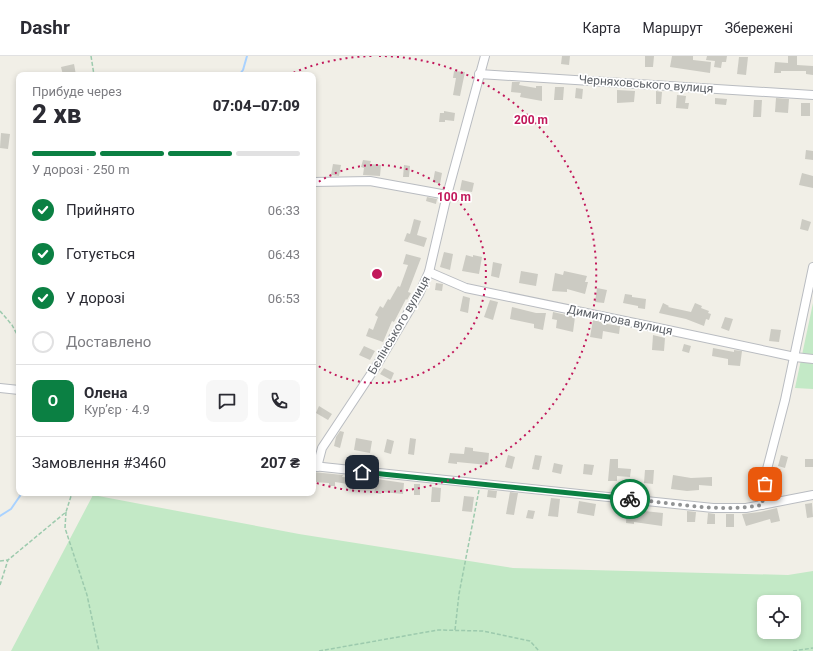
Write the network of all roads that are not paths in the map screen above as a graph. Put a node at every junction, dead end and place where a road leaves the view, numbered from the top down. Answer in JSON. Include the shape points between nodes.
{"nodes":[{"id":1,"x":485,"y":56,"type":"edge"},
{"id":2,"x":479,"y":74,"type":"junction"},
{"id":3,"x":813,"y":95,"type":"edge"},
{"id":4,"x":316,"y":182,"type":"edge"},
{"id":5,"x":447,"y":194,"type":"junction"},
{"id":6,"x":429,"y":272,"type":"junction"},
{"id":7,"x":812,"y":272,"type":"edge"},
{"id":8,"x":794,"y":357,"type":"junction"},
{"id":9,"x":813,"y":359,"type":"edge"},
{"id":10,"x":0,"y":388,"type":"edge"},
{"id":11,"x":16,"y":390,"type":"edge"},
{"id":12,"x":316,"y":464,"type":"edge"},
{"id":13,"x":316,"y":467,"type":"edge"},
{"id":14,"x":813,"y":495,"type":"edge"},
{"id":15,"x":762,"y":505,"type":"junction"}],
"edges":[{"from":1,"to":2,"type":"street","name":"Бєлінського вулиця"},
{"from":2,"to":3,"type":"street","name":"Черняховського вулиця"},
{"from":2,"to":5,"type":"street","name":"Бєлінського вулиця"},
{"from":4,"to":5,"type":"street","via":[[370,181]]},
{"from":5,"to":6,"type":"street","name":"Бєлінського вулиця"},
{"from":6,"to":8,"type":"street","name":"Димитрова вулиця","via":[[466,288]]},
{"from":6,"to":12,"type":"street","name":"Бєлінського вулиця","via":[[419,294],[377,365],[322,448]]},
{"from":7,"to":8,"type":"street"},
{"from":8,"to":9,"type":"street","name":"Димитрова вулиця"},
{"from":8,"to":15,"type":"street","via":[[766,473]]},
{"from":10,"to":11,"type":"street"},
{"from":13,"to":15,"type":"street","via":[[713,508],[746,508]]},
{"from":14,"to":15,"type":"street"}]}
